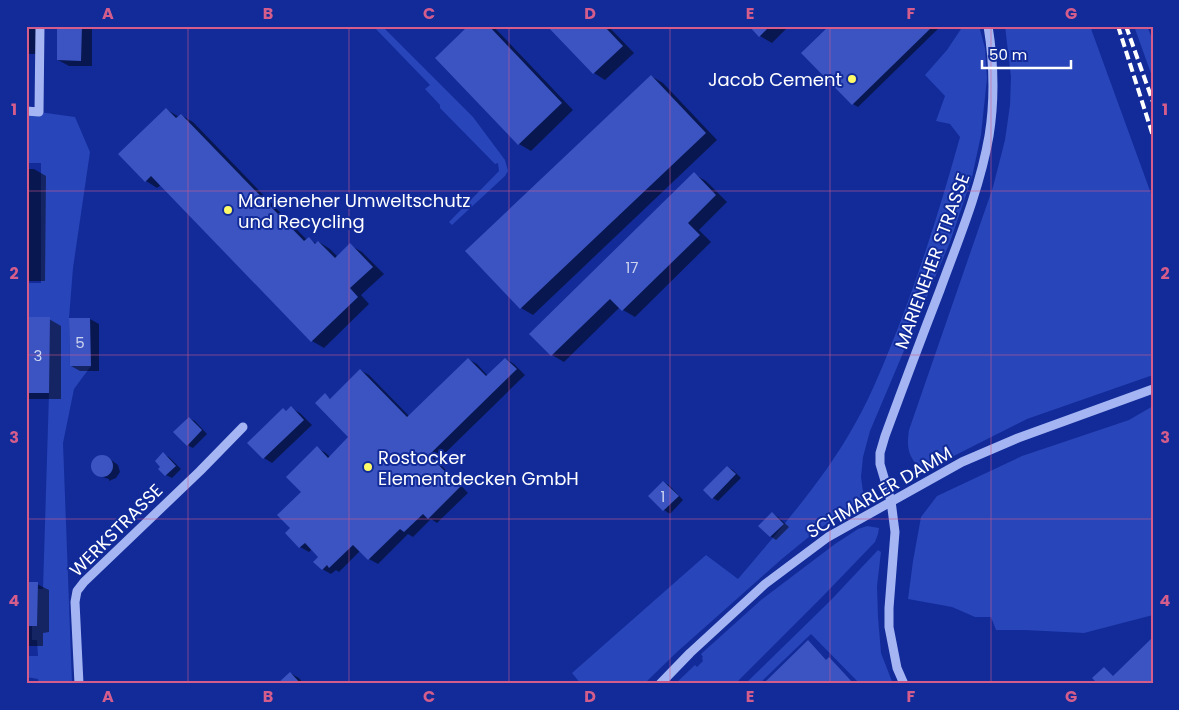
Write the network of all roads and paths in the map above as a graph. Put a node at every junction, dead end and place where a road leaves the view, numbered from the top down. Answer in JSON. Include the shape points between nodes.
{"nodes":[{"id":1,"x":40,"y":26,"type":"edge"},
{"id":2,"x":988,"y":26,"type":"edge"},
{"id":3,"x":26,"y":111,"type":"edge"},
{"id":4,"x":1153,"y":389,"type":"edge"},
{"id":5,"x":243,"y":426,"type":"dead end"},
{"id":6,"x":891,"y":501,"type":"junction"},
{"id":7,"x":79,"y":684,"type":"edge"},
{"id":8,"x":660,"y":684,"type":"edge"},
{"id":9,"x":904,"y":684,"type":"edge"}],
"edges":[{"from":1,"to":3,"type":"street","via":[[39,112]]},
{"from":2,"to":6,"type":"street","name":"MARIENEHER STRASSE","via":[[993,78],[989,135],[980,178],[880,453]]},
{"from":4,"to":6,"type":"street","name":"SCHMARLER DAMM","via":[[1018,438],[962,462]]},
{"from":5,"to":7,"type":"street","name":"WERKSTRASSE","via":[[77,591]]},
{"from":6,"to":8,"type":"street","name":"SCHMARLER DAMM","via":[[828,537],[765,584]]},
{"from":6,"to":9,"type":"street","name":"MARIENEHER STRASSE","via":[[895,532],[889,627],[897,668]]}]}
